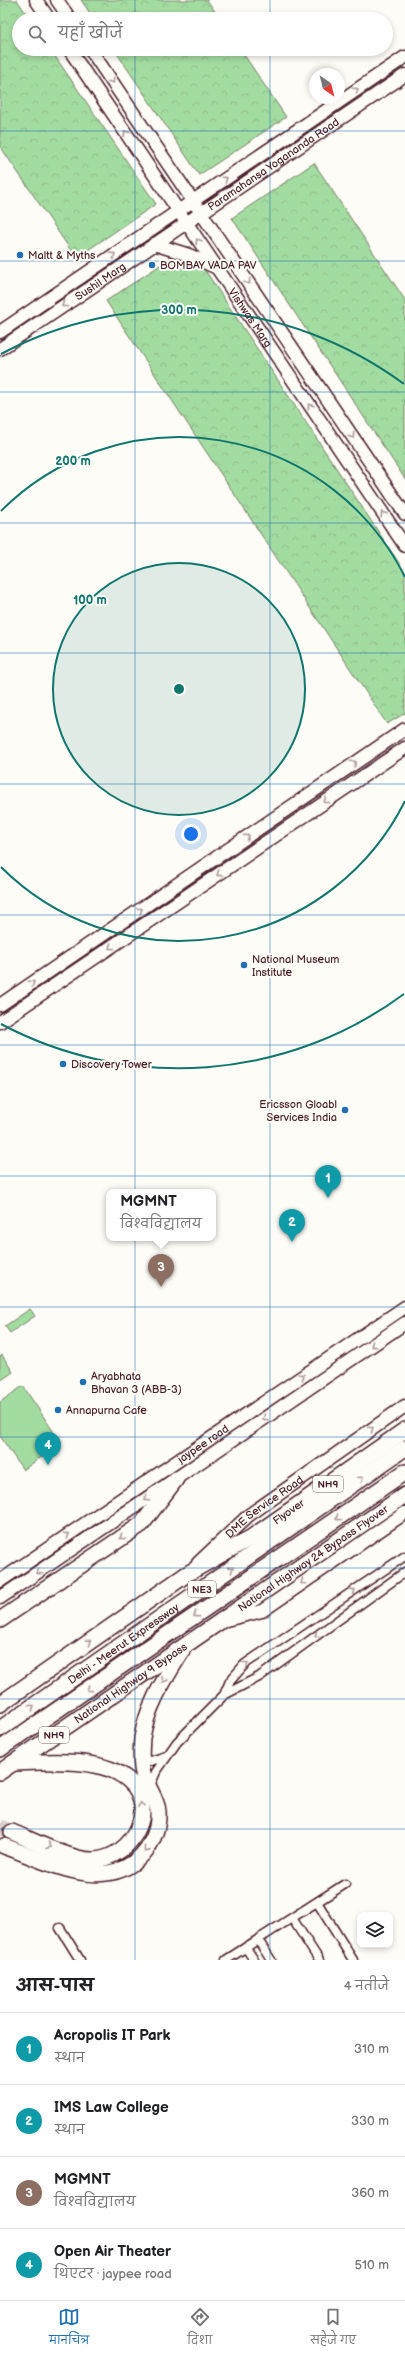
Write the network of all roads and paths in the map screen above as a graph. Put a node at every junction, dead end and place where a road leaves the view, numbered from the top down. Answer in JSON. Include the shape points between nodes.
{"nodes":[{"id":1,"x":36,"y":0,"type":"edge"},
{"id":2,"x":57,"y":0,"type":"edge"},
{"id":3,"x":44,"y":12,"type":"edge"},
{"id":4,"x":65,"y":12,"type":"edge"},
{"id":5,"x":74,"y":56,"type":"edge"},
{"id":6,"x":95,"y":56,"type":"edge"},
{"id":7,"x":405,"y":57,"type":"edge"},
{"id":8,"x":405,"y":75,"type":"edge"},
{"id":9,"x":193,"y":201,"type":"junction"},
{"id":10,"x":178,"y":211,"type":"junction"},
{"id":11,"x":201,"y":213,"type":"junction"},
{"id":12,"x":186,"y":222,"type":"junction"},
{"id":13,"x":154,"y":244,"type":"junction"},
{"id":14,"x":218,"y":269,"type":"junction"},
{"id":15,"x":0,"y":332,"type":"edge"},
{"id":16,"x":0,"y":349,"type":"edge"},
{"id":17,"x":405,"y":514,"type":"edge"},
{"id":18,"x":405,"y":546,"type":"edge"},
{"id":19,"x":405,"y":729,"type":"edge"},
{"id":20,"x":405,"y":748,"type":"edge"},
{"id":21,"x":0,"y":1005,"type":"edge"},
{"id":22,"x":0,"y":1022,"type":"edge"},
{"id":23,"x":405,"y":1307,"type":"edge"},
{"id":24,"x":405,"y":1323,"type":"edge"},
{"id":25,"x":405,"y":1406,"type":"edge"},
{"id":26,"x":405,"y":1430,"type":"edge"},
{"id":27,"x":199,"y":1447,"type":"junction"},
{"id":28,"x":405,"y":1448,"type":"edge"},
{"id":29,"x":207,"y":1458,"type":"junction"},
{"id":30,"x":405,"y":1472,"type":"edge"},
{"id":31,"x":176,"y":1479,"type":"junction"},
{"id":32,"x":405,"y":1495,"type":"edge"},
{"id":33,"x":405,"y":1513,"type":"edge"},
{"id":34,"x":405,"y":1556,"type":"edge"},
{"id":35,"x":405,"y":1572,"type":"edge"},
{"id":36,"x":187,"y":1574,"type":"junction"},
{"id":37,"x":0,"y":1581,"type":"edge"},
{"id":38,"x":1,"y":1596,"type":"edge"},
{"id":39,"x":0,"y":1620,"type":"edge"},
{"id":40,"x":221,"y":1622,"type":"junction"},
{"id":41,"x":185,"y":1646,"type":"junction"},
{"id":42,"x":224,"y":1696,"type":"junction"},
{"id":43,"x":0,"y":1704,"type":"edge"},
{"id":44,"x":0,"y":1729,"type":"edge"},
{"id":45,"x":0,"y":1749,"type":"edge"},
{"id":46,"x":166,"y":1756,"type":"junction"},
{"id":47,"x":141,"y":1758,"type":"junction"},
{"id":48,"x":13,"y":1763,"type":"junction"},
{"id":49,"x":0,"y":1772,"type":"edge"},
{"id":50,"x":149,"y":1788,"type":"junction"},
{"id":51,"x":12,"y":1832,"type":"tunnel mouth"},
{"id":52,"x":4,"y":1846,"type":"tunnel mouth"},
{"id":53,"x":345,"y":1884,"type":"dead end"},
{"id":54,"x":316,"y":1902,"type":"junction"},
{"id":55,"x":292,"y":1918,"type":"junction"},
{"id":56,"x":60,"y":1928,"type":"dead end"},
{"id":57,"x":258,"y":1940,"type":"junction"},
{"id":58,"x":246,"y":1948,"type":"junction"},
{"id":59,"x":80,"y":1960,"type":"edge"},
{"id":60,"x":226,"y":1960,"type":"edge"},
{"id":61,"x":254,"y":1960,"type":"edge"},
{"id":62,"x":271,"y":1960,"type":"edge"},
{"id":63,"x":319,"y":1960,"type":"edge"},
{"id":64,"x":353,"y":1960,"type":"edge"}],
"edges":[{"from":1,"to":3,"type":"street"},
{"from":2,"to":4,"type":"street"},
{"from":10,"to":5,"type":"street","name":"Vishwas Marg","one_way":true},
{"from":6,"to":9,"type":"street","name":"Vishwas Marg","one_way":true},
{"from":9,"to":7,"type":"street","name":"Paramahansa Yogananda Road","one_way":true},
{"from":8,"to":11,"type":"street","name":"Paramahansa Yogananda Road"},
{"from":9,"to":10,"type":"street","name":"Sushil Marg"},
{"from":9,"to":11,"type":"street","name":"Vishwas Marg"},
{"from":10,"to":12,"type":"street","name":"Vishwas Marg"},
{"from":15,"to":10,"type":"street","name":"Sushil Marg","one_way":true},
{"from":11,"to":12,"type":"street","name":"Sushil Marg"},
{"from":11,"to":17,"type":"street","name":"Vishwas Marg","one_way":true},
{"from":12,"to":13,"type":"street","name":"Sushil Marg"},
{"from":14,"to":12,"type":"street","name":"Vishwas Marg","one_way":true},
{"from":13,"to":14,"type":"street"},
{"from":13,"to":16,"type":"street","name":"Sushil Marg","one_way":true},
{"from":18,"to":14,"type":"street","name":"Vishwas Marg","one_way":true},
{"from":21,"to":19,"type":"street","one_way":true},
{"from":20,"to":22,"type":"street","one_way":true},
{"from":27,"to":23,"type":"street","name":"jaypee road","one_way":true},
{"from":24,"to":29,"type":"street","one_way":true},
{"from":36,"to":25,"type":"street","name":"DME Service Road","one_way":true,"via":[[249,1515]]},
{"from":26,"to":36,"type":"highway","name":"Flyover","number":"NH9","via":[[252,1537]]},
{"from":27,"to":29,"type":"street"},
{"from":37,"to":27,"type":"street","name":"jaypee road","one_way":true},
{"from":44,"to":28,"type":"highway","name":"Delhi - Meerut Expressway","number":"NE3","one_way":true},
{"from":29,"to":31,"type":"street"},
{"from":30,"to":45,"type":"highway","name":"Delhi - Meerut Expressway","number":"NE3","one_way":true},
{"from":31,"to":38,"type":"street","one_way":true},
{"from":31,"to":39,"type":"highway","one_way":true,"via":[[142,1524]]},
{"from":32,"to":40,"type":"highway","name":"National Highway 24 Bypass Flyover","number":"NH9"},
{"from":33,"to":40,"type":"street","one_way":true,"via":[[262,1611]]},
{"from":42,"to":34,"type":"street","one_way":true,"via":[[230,1681],[244,1664]]},
{"from":35,"to":42,"type":"street","one_way":true,"via":[[259,1677]]},
{"from":43,"to":36,"type":"highway","name":"Flyover","one_way":true},
{"from":40,"to":41,"type":"highway","name":"National Highway 9 Bypass","number":"NH9"},
{"from":41,"to":47,"type":"highway","one_way":true,"via":[[152,1702],[142,1738]]},
{"from":41,"to":48,"type":"highway","name":"National Highway 9 Bypass","number":"NH9"},
{"from":42,"to":46,"type":"street","via":[[190,1727]]},
{"from":46,"to":47,"type":"street","via":[[151,1761]]},
{"from":46,"to":50,"type":"street"},
{"from":47,"to":50,"type":"highway"},
{"from":48,"to":49,"type":"highway","name":"National Highway 9 Bypass","number":"NH9"},
{"from":51,"to":48,"type":"highway","one_way":true,"via":[[77,1857],[91,1860],[107,1859],[134,1838],[142,1814],[141,1800],[134,1786],[116,1772],[84,1764],[51,1761]]},
{"from":50,"to":52,"type":"highway","one_way":true,"via":[[158,1810],[154,1838],[137,1860],[112,1874],[87,1874]]},
{"from":53,"to":54,"type":"street"},
{"from":54,"to":55,"type":"street"},
{"from":54,"to":64,"type":"street"},
{"from":55,"to":57,"type":"street"},
{"from":55,"to":63,"type":"street"},
{"from":56,"to":59,"type":"street"},
{"from":57,"to":58,"type":"street"},
{"from":57,"to":62,"type":"street"},
{"from":58,"to":60,"type":"street"},
{"from":58,"to":61,"type":"street"}]}
